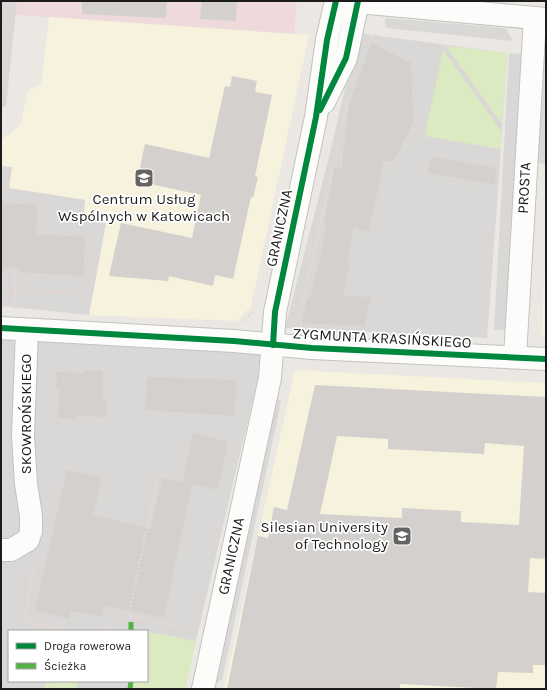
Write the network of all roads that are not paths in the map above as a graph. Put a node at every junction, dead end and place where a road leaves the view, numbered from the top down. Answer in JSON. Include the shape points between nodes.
{"nodes":[{"id":1,"x":336,"y":1,"type":"edge"},
{"id":2,"x":354,"y":1,"type":"edge"},
{"id":3,"x":540,"y":19,"type":"edge"},
{"id":4,"x":316,"y":117,"type":"junction"},
{"id":5,"x":1,"y":328,"type":"edge"},
{"id":6,"x":27,"y":330,"type":"junction"},
{"id":7,"x":273,"y":345,"type":"junction"},
{"id":8,"x":515,"y":358,"type":"junction"},
{"id":9,"x":546,"y":359,"type":"edge"},
{"id":10,"x":1,"y":550,"type":"edge"},
{"id":11,"x":203,"y":689,"type":"edge"}],
"edges":[{"from":1,"to":4,"type":"street","name":"GRANICZNA","via":[[327,40]]},
{"from":2,"to":3,"type":"street"},
{"from":2,"to":4,"type":"street","name":"GRANICZNA","via":[[346,58]]},
{"from":3,"to":8,"type":"street","name":"PROSTA"},
{"from":4,"to":7,"type":"street","name":"GRANICZNA","via":[[275,312]]},
{"from":5,"to":6,"type":"street","name":"ZYGMUNTA KRASIŃSKIEGO"},
{"from":6,"to":7,"type":"street","name":"ZYGMUNTA KRASIŃSKIEGO"},
{"from":6,"to":10,"type":"street","name":"SKOWROŃSKIEGO","via":[[23,435],[31,531],[28,540],[11,550]]},
{"from":7,"to":8,"type":"street","name":"ZYGMUNTA KRASIŃSKIEGO"},
{"from":7,"to":11,"type":"street","name":"GRANICZNA","via":[[270,378]]},
{"from":8,"to":9,"type":"street","name":"ZYGMUNTA KRASIŃSKIEGO"}]}
